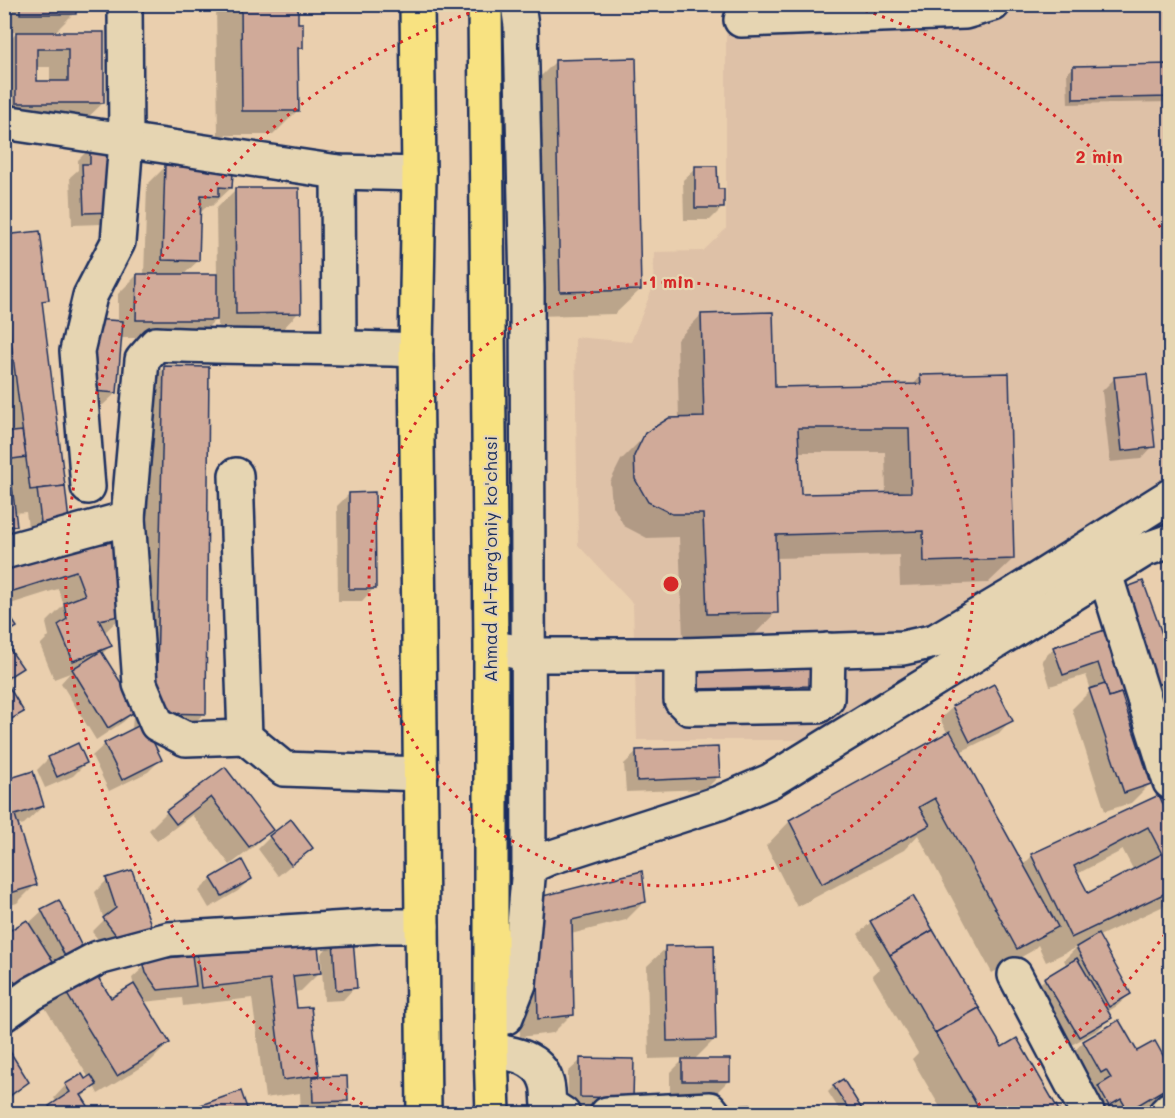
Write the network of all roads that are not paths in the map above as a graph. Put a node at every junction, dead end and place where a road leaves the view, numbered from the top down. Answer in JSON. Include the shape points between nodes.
{"nodes":[{"id":1,"x":125,"y":4,"type":"edge"},
{"id":2,"x":417,"y":4,"type":"edge"},
{"id":3,"x":485,"y":4,"type":"edge"},
{"id":4,"x":518,"y":4,"type":"edge"},
{"id":5,"x":993,"y":4,"type":"edge"},
{"id":6,"x":741,"y":20,"type":"dead end"},
{"id":7,"x":4,"y":122,"type":"edge"},
{"id":8,"x":126,"y":141,"type":"junction"},
{"id":9,"x":338,"y":172,"type":"junction"},
{"id":10,"x":419,"y":174,"type":"junction"},
{"id":11,"x":339,"y":346,"type":"junction"},
{"id":12,"x":416,"y":350,"type":"junction"},
{"id":13,"x":236,"y":475,"type":"dead end"},
{"id":14,"x":88,"y":487,"type":"dead end"},
{"id":15,"x":1170,"y":496,"type":"edge"},
{"id":16,"x":128,"y":518,"type":"junction"},
{"id":17,"x":1170,"y":541,"type":"edge"},
{"id":18,"x":4,"y":552,"type":"edge"},
{"id":19,"x":1105,"y":574,"type":"junction"},
{"id":20,"x":491,"y":647,"type":"junction"},
{"id":21,"x":828,"y":650,"type":"junction"},
{"id":22,"x":529,"y":655,"type":"junction"},
{"id":23,"x":681,"y":655,"type":"junction"},
{"id":24,"x":245,"y":737,"type":"junction"},
{"id":25,"x":421,"y":774,"type":"junction"},
{"id":26,"x":1170,"y":782,"type":"edge"},
{"id":27,"x":529,"y":867,"type":"junction"},
{"id":28,"x":422,"y":926,"type":"junction"},
{"id":29,"x":1015,"y":975,"type":"dead end"},
{"id":30,"x":491,"y":1011,"type":"junction"},
{"id":31,"x":4,"y":1014,"type":"edge"},
{"id":32,"x":491,"y":1050,"type":"junction"},
{"id":33,"x":1170,"y":1109,"type":"edge"},
{"id":34,"x":554,"y":1110,"type":"edge"},
{"id":35,"x":424,"y":1113,"type":"edge"},
{"id":36,"x":493,"y":1113,"type":"edge"},
{"id":37,"x":625,"y":1113,"type":"edge"},
{"id":38,"x":714,"y":1113,"type":"edge"},
{"id":39,"x":1088,"y":1113,"type":"edge"},
{"id":40,"x":1165,"y":1113,"type":"edge"}],
"edges":[{"from":1,"to":8,"type":"street"},
{"from":2,"to":10,"type":"highway"},
{"from":3,"to":20,"type":"highway","name":"Ahmad Al-Farg'oniy ko'chasi"},
{"from":4,"to":22,"type":"street","via":[[527,288]]},
{"from":5,"to":6,"type":"street","via":[[965,12]]},
{"from":7,"to":8,"type":"street"},
{"from":8,"to":9,"type":"street"},
{"from":8,"to":14,"type":"street","via":[[118,242],[90,296],[77,351]]},
{"from":9,"to":10,"type":"street"},
{"from":9,"to":11,"type":"street"},
{"from":10,"to":12,"type":"highway"},
{"from":11,"to":12,"type":"street"},
{"from":11,"to":16,"type":"street","via":[[156,344],[142,360]]},
{"from":12,"to":25,"type":"highway"},
{"from":13,"to":24,"type":"street"},
{"from":15,"to":21,"type":"street","via":[[935,641],[903,648]]},
{"from":16,"to":18,"type":"street"},
{"from":16,"to":24,"type":"street","via":[[140,684],[157,724],[186,740]]},
{"from":17,"to":19,"type":"street","via":[[1143,550]]},
{"from":19,"to":26,"type":"street"},
{"from":19,"to":27,"type":"street","via":[[770,781],[719,803]]},
{"from":20,"to":22,"type":"street"},
{"from":20,"to":30,"type":"highway","name":"Ahmad Al-Farg'oniy ko'chasi"},
{"from":21,"to":23,"type":"street"},
{"from":21,"to":23,"type":"street","via":[[827,699],[818,706],[689,708],[681,700]]},
{"from":22,"to":23,"type":"street"},
{"from":22,"to":27,"type":"street"},
{"from":24,"to":25,"type":"street","via":[[284,769]]},
{"from":25,"to":28,"type":"highway"},
{"from":27,"to":30,"type":"street","via":[[519,984],[506,1017]]},
{"from":28,"to":31,"type":"street","via":[[169,939],[98,958],[33,993]]},
{"from":28,"to":35,"type":"highway"},
{"from":29,"to":39,"type":"street"},
{"from":30,"to":32,"type":"highway","name":"Ahmad Al-Farg'oniy ko'chasi"},
{"from":32,"to":34,"type":"street","via":[[532,1061],[546,1079]]},
{"from":32,"to":36,"type":"highway","name":"Ahmad Al-Farg'oniy ko'chasi"},
{"from":33,"to":40,"type":"street"},
{"from":37,"to":38,"type":"street","via":[[710,1109]]}]}
